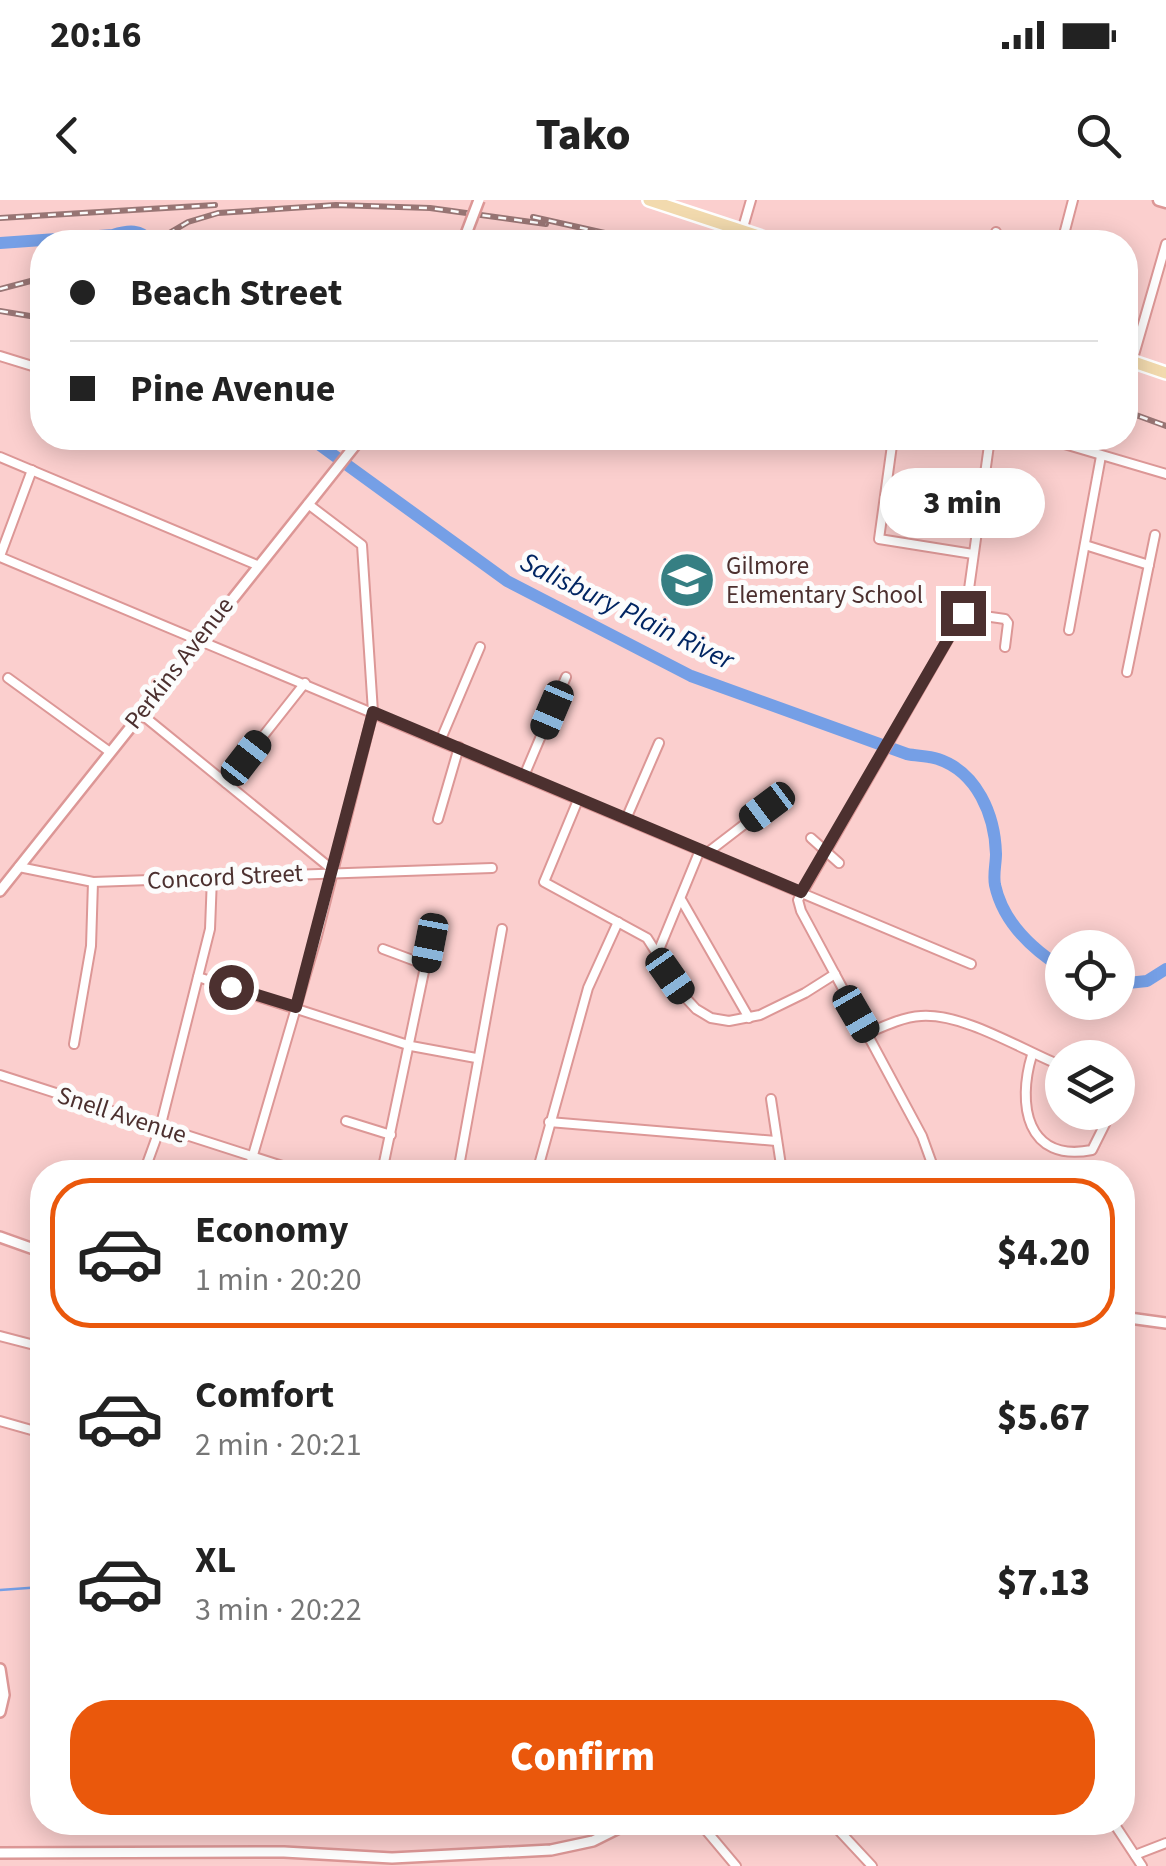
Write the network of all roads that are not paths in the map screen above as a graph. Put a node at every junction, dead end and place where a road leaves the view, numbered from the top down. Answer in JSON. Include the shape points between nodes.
{"nodes":[{"id":1,"x":479,"y":200,"type":"edge"},
{"id":2,"x":649,"y":200,"type":"edge"},
{"id":3,"x":751,"y":200,"type":"edge"},
{"id":4,"x":1073,"y":200,"type":"edge"},
{"id":5,"x":676,"y":204,"type":"edge"},
{"id":6,"x":468,"y":230,"type":"edge"},
{"id":7,"x":740,"y":230,"type":"edge"},
{"id":8,"x":742,"y":230,"type":"edge"},
{"id":9,"x":1065,"y":230,"type":"edge"},
{"id":10,"x":1166,"y":244,"type":"edge"},
{"id":11,"x":1138,"y":329,"type":"edge"},
{"id":12,"x":0,"y":356,"type":"edge"},
{"id":13,"x":1138,"y":363,"type":"edge"},
{"id":14,"x":30,"y":365,"type":"edge"},
{"id":15,"x":1166,"y":373,"type":"edge"},
{"id":16,"x":352,"y":450,"type":"edge"},
{"id":17,"x":890,"y":450,"type":"edge"},
{"id":18,"x":988,"y":450,"type":"edge"},
{"id":19,"x":1082,"y":450,"type":"edge"},
{"id":20,"x":1101,"y":456,"type":"junction"},
{"id":21,"x":0,"y":457,"type":"edge"},
{"id":22,"x":32,"y":470,"type":"junction"},
{"id":23,"x":1166,"y":474,"type":"edge"},
{"id":24,"x":308,"y":504,"type":"junction"},
{"id":25,"x":1155,"y":535,"type":"dead end"},
{"id":26,"x":1085,"y":545,"type":"junction"},
{"id":27,"x":973,"y":554,"type":"junction"},
{"id":28,"x":0,"y":556,"type":"edge"},
{"id":29,"x":1149,"y":564,"type":"junction"},
{"id":30,"x":257,"y":565,"type":"junction"},
{"id":31,"x":963,"y":613,"type":"junction"},
{"id":32,"x":1068,"y":630,"type":"dead end"},
{"id":33,"x":198,"y":639,"type":"junction"},
{"id":34,"x":480,"y":647,"type":"dead end"},
{"id":35,"x":1005,"y":647,"type":"dead end"},
{"id":36,"x":1127,"y":672,"type":"dead end"},
{"id":37,"x":566,"y":677,"type":"dead end"},
{"id":38,"x":8,"y":678,"type":"dead end"},
{"id":39,"x":305,"y":683,"type":"junction"},
{"id":40,"x":140,"y":712,"type":"junction"},
{"id":41,"x":373,"y":712,"type":"junction"},
{"id":42,"x":440,"y":739,"type":"junction"},
{"id":43,"x":659,"y":742,"type":"dead end"},
{"id":44,"x":459,"y":747,"type":"junction"},
{"id":45,"x":110,"y":752,"type":"junction"},
{"id":46,"x":524,"y":776,"type":"junction"},
{"id":47,"x":226,"y":783,"type":"junction"},
{"id":48,"x":578,"y":800,"type":"junction"},
{"id":49,"x":767,"y":807,"type":"dead end"},
{"id":50,"x":438,"y":819,"type":"dead end"},
{"id":51,"x":626,"y":820,"type":"junction"},
{"id":52,"x":811,"y":838,"type":"dead end"},
{"id":53,"x":825,"y":851,"type":"junction"},
{"id":54,"x":703,"y":852,"type":"junction"},
{"id":55,"x":839,"y":863,"type":"dead end"},
{"id":56,"x":19,"y":867,"type":"junction"},
{"id":57,"x":492,"y":868,"type":"dead end"},
{"id":58,"x":334,"y":872,"type":"junction"},
{"id":59,"x":212,"y":877,"type":"junction"},
{"id":60,"x":93,"y":882,"type":"junction"},
{"id":61,"x":0,"y":891,"type":"edge"},
{"id":62,"x":801,"y":892,"type":"junction"},
{"id":63,"x":682,"y":901,"type":"junction"},
{"id":64,"x":618,"y":922,"type":"junction"},
{"id":65,"x":502,"y":928,"type":"dead end"},
{"id":66,"x":430,"y":943,"type":"dead end"},
{"id":67,"x":383,"y":949,"type":"dead end"},
{"id":68,"x":656,"y":957,"type":"junction"},
{"id":69,"x":972,"y":964,"type":"dead end"},
{"id":70,"x":426,"y":966,"type":"junction"},
{"id":71,"x":834,"y":974,"type":"junction"},
{"id":72,"x":198,"y":977,"type":"junction"},
{"id":73,"x":296,"y":1007,"type":"junction"},
{"id":74,"x":748,"y":1018,"type":"junction"},
{"id":75,"x":868,"y":1033,"type":"junction"},
{"id":76,"x":74,"y":1044,"type":"dead end"},
{"id":77,"x":411,"y":1046,"type":"junction"},
{"id":78,"x":1032,"y":1055,"type":"junction"},
{"id":79,"x":476,"y":1058,"type":"junction"},
{"id":80,"x":1045,"y":1060,"type":"edge"},
{"id":81,"x":0,"y":1075,"type":"edge"},
{"id":82,"x":771,"y":1099,"type":"dead end"},
{"id":83,"x":346,"y":1122,"type":"dead end"},
{"id":84,"x":549,"y":1122,"type":"junction"},
{"id":85,"x":160,"y":1128,"type":"junction"},
{"id":86,"x":1102,"y":1130,"type":"edge"},
{"id":87,"x":391,"y":1135,"type":"junction"},
{"id":88,"x":776,"y":1141,"type":"junction"},
{"id":89,"x":252,"y":1156,"type":"junction"},
{"id":90,"x":148,"y":1160,"type":"edge"},
{"id":91,"x":251,"y":1160,"type":"edge"},
{"id":92,"x":264,"y":1160,"type":"edge"},
{"id":93,"x":385,"y":1160,"type":"edge"},
{"id":94,"x":460,"y":1160,"type":"edge"},
{"id":95,"x":540,"y":1160,"type":"edge"},
{"id":96,"x":780,"y":1160,"type":"edge"},
{"id":97,"x":931,"y":1160,"type":"edge"},
{"id":98,"x":0,"y":1238,"type":"edge"},
{"id":99,"x":30,"y":1248,"type":"edge"},
{"id":100,"x":1135,"y":1319,"type":"edge"},
{"id":101,"x":1166,"y":1323,"type":"edge"},
{"id":102,"x":0,"y":1336,"type":"edge"},
{"id":103,"x":30,"y":1344,"type":"edge"},
{"id":104,"x":0,"y":1421,"type":"edge"},
{"id":105,"x":30,"y":1430,"type":"edge"},
{"id":106,"x":0,"y":1669,"type":"edge"},
{"id":107,"x":0,"y":1712,"type":"edge"},
{"id":108,"x":605,"y":1835,"type":"edge"},
{"id":109,"x":711,"y":1835,"type":"edge"},
{"id":110,"x":843,"y":1835,"type":"edge"},
{"id":111,"x":1122,"y":1835,"type":"edge"},
{"id":112,"x":1166,"y":1843,"type":"edge"},
{"id":113,"x":0,"y":1852,"type":"edge"},
{"id":114,"x":1135,"y":1854,"type":"junction"},
{"id":115,"x":374,"y":1862,"type":"edge"},
{"id":116,"x":736,"y":1866,"type":"edge"},
{"id":117,"x":872,"y":1866,"type":"edge"},
{"id":118,"x":1142,"y":1866,"type":"edge"}],
"edges":[{"from":1,"to":6,"type":"street","bridge":true},
{"from":2,"to":5,"type":"main road"},
{"from":3,"to":8,"type":"street"},
{"from":4,"to":9,"type":"street"},
{"from":5,"to":7,"type":"main road"},
{"from":10,"to":11,"type":"street"},
{"from":12,"to":14,"type":"street"},
{"from":13,"to":15,"type":"main road"},
{"from":16,"to":24,"type":"street","name":"Perkins Avenue"},
{"from":17,"to":27,"type":"street","via":[[879,539]]},
{"from":18,"to":27,"type":"street"},
{"from":19,"to":20,"type":"street"},
{"from":20,"to":23,"type":"street"},
{"from":20,"to":26,"type":"street"},
{"from":21,"to":22,"type":"street"},
{"from":22,"to":28,"type":"street"},
{"from":22,"to":30,"type":"street"},
{"from":24,"to":30,"type":"street","name":"Perkins Avenue"},
{"from":24,"to":41,"type":"street","via":[[362,545]]},
{"from":25,"to":29,"type":"street"},
{"from":26,"to":29,"type":"street"},
{"from":26,"to":32,"type":"street"},
{"from":27,"to":31,"type":"street"},
{"from":28,"to":33,"type":"street"},
{"from":29,"to":36,"type":"street"},
{"from":30,"to":33,"type":"street","name":"Perkins Avenue"},
{"from":31,"to":35,"type":"street","via":[[1005,619]]},
{"from":31,"to":53,"type":"street"},
{"from":33,"to":39,"type":"street"},
{"from":33,"to":40,"type":"street","name":"Perkins Avenue"},
{"from":34,"to":42,"type":"street"},
{"from":37,"to":46,"type":"street"},
{"from":38,"to":45,"type":"street"},
{"from":39,"to":41,"type":"street"},
{"from":39,"to":47,"type":"street"},
{"from":40,"to":45,"type":"street","name":"Perkins Avenue"},
{"from":40,"to":47,"type":"street"},
{"from":41,"to":42,"type":"street"},
{"from":41,"to":58,"type":"street"},
{"from":42,"to":44,"type":"street"},
{"from":43,"to":51,"type":"street"},
{"from":44,"to":46,"type":"street"},
{"from":44,"to":50,"type":"street"},
{"from":45,"to":56,"type":"street","name":"Perkins Avenue"},
{"from":46,"to":48,"type":"street"},
{"from":47,"to":58,"type":"street"},
{"from":48,"to":51,"type":"street"},
{"from":48,"to":64,"type":"street","via":[[544,882]]},
{"from":49,"to":54,"type":"street"},
{"from":51,"to":54,"type":"street"},
{"from":52,"to":53,"type":"street"},
{"from":53,"to":55,"type":"street"},
{"from":53,"to":62,"type":"street"},
{"from":54,"to":62,"type":"street"},
{"from":54,"to":63,"type":"street"},
{"from":56,"to":60,"type":"street","name":"Concord Street"},
{"from":56,"to":61,"type":"street","name":"Perkins Avenue"},
{"from":57,"to":58,"type":"street","name":"Concord Street"},
{"from":58,"to":59,"type":"street","name":"Concord Street"},
{"from":58,"to":73,"type":"street"},
{"from":59,"to":60,"type":"street","name":"Concord Street"},
{"from":59,"to":72,"type":"street","via":[[210,930]]},
{"from":60,"to":76,"type":"street","via":[[91,946]]},
{"from":62,"to":69,"type":"street"},
{"from":62,"to":71,"type":"street","via":[[800,911]]},
{"from":63,"to":68,"type":"street"},
{"from":63,"to":74,"type":"street"},
{"from":64,"to":68,"type":"street","via":[[648,938]]},
{"from":64,"to":84,"type":"street","via":[[588,988]]},
{"from":65,"to":79,"type":"street"},
{"from":66,"to":70,"type":"street"},
{"from":67,"to":70,"type":"street"},
{"from":68,"to":74,"type":"street","via":[[701,1013]]},
{"from":70,"to":77,"type":"street"},
{"from":71,"to":74,"type":"street"},
{"from":71,"to":75,"type":"street"},
{"from":72,"to":73,"type":"street"},
{"from":72,"to":85,"type":"street"},
{"from":73,"to":77,"type":"street"},
{"from":73,"to":89,"type":"street"},
{"from":75,"to":78,"type":"street","via":[[936,1017]]},
{"from":75,"to":97,"type":"street"},
{"from":77,"to":79,"type":"street"},
{"from":77,"to":87,"type":"street"},
{"from":78,"to":80,"type":"street"},
{"from":78,"to":86,"type":"street","via":[[1029,1112],[1043,1144],[1092,1150]]},
{"from":79,"to":94,"type":"street"},
{"from":81,"to":85,"type":"street","name":"Snell Avenue"},
{"from":82,"to":88,"type":"street"},
{"from":83,"to":87,"type":"street"},
{"from":84,"to":88,"type":"street"},
{"from":84,"to":95,"type":"street"},
{"from":85,"to":89,"type":"street","name":"Snell Avenue"},
{"from":85,"to":90,"type":"street"},
{"from":87,"to":93,"type":"street"},
{"from":88,"to":96,"type":"street"},
{"from":89,"to":91,"type":"street"},
{"from":89,"to":92,"type":"street","name":"Snell Avenue"},
{"from":98,"to":99,"type":"street"},
{"from":100,"to":101,"type":"street"},
{"from":102,"to":103,"type":"street"},
{"from":104,"to":105,"type":"street"},
{"from":106,"to":107,"type":"street"},
{"from":108,"to":115,"type":"street","via":[[551,1850]]},
{"from":109,"to":116,"type":"street"},
{"from":110,"to":117,"type":"street"},
{"from":111,"to":114,"type":"street"},
{"from":112,"to":114,"type":"street"},
{"from":113,"to":115,"type":"street","via":[[284,1852]]},
{"from":114,"to":118,"type":"street"}]}
